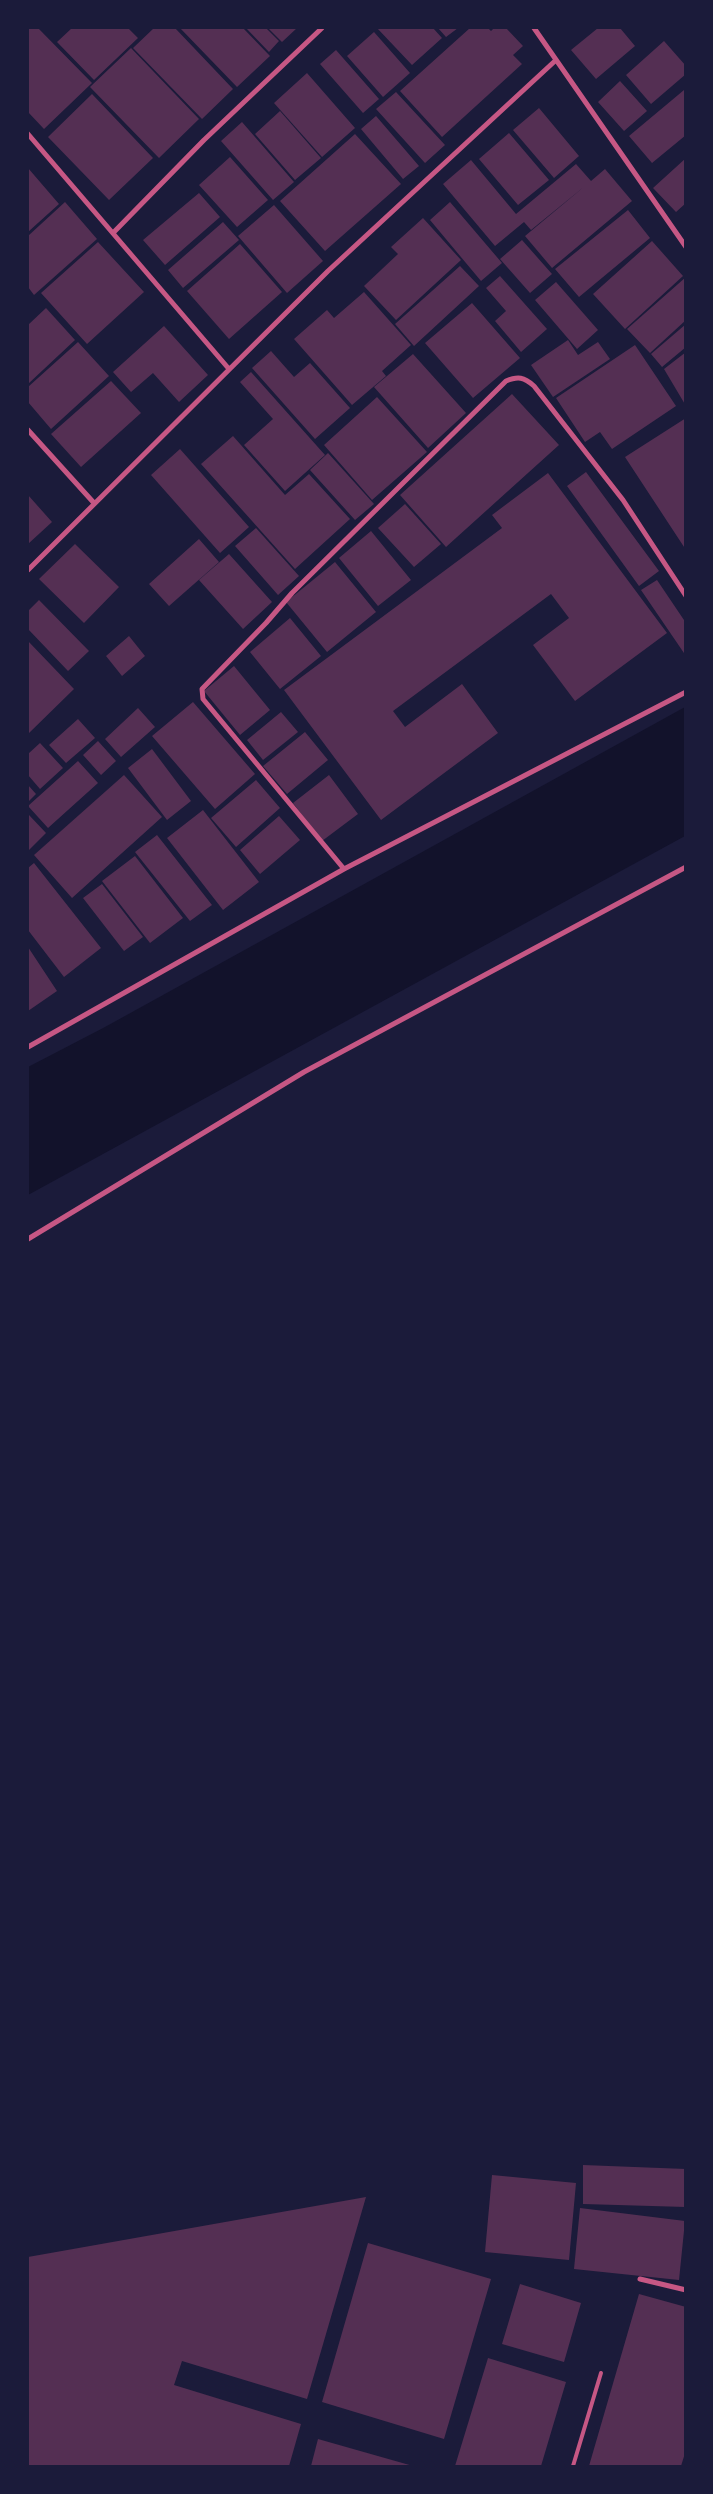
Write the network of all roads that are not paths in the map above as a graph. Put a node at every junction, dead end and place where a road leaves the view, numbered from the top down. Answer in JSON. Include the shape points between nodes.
{"nodes":[{"id":1,"x":322,"y":28,"type":"edge"},
{"id":2,"x":534,"y":28,"type":"edge"},
{"id":3,"x":556,"y":60,"type":"junction"},
{"id":4,"x":28,"y":134,"type":"edge"},
{"id":5,"x":113,"y":233,"type":"junction"},
{"id":6,"x":686,"y":248,"type":"edge"},
{"id":7,"x":229,"y":369,"type":"junction"},
{"id":8,"x":28,"y":430,"type":"edge"},
{"id":9,"x":94,"y":503,"type":"junction"},
{"id":10,"x":28,"y":570,"type":"edge"},
{"id":11,"x":686,"y":596,"type":"edge"},
{"id":12,"x":686,"y":692,"type":"edge"},
{"id":13,"x":686,"y":867,"type":"edge"},
{"id":14,"x":344,"y":869,"type":"junction"},
{"id":15,"x":28,"y":1047,"type":"edge"},
{"id":16,"x":28,"y":1239,"type":"edge"},
{"id":17,"x":640,"y":2279,"type":"dead end"},
{"id":18,"x":686,"y":2290,"type":"edge"},
{"id":19,"x":601,"y":2374,"type":"dead end"},
{"id":20,"x":573,"y":2466,"type":"edge"}],
"edges":[{"from":1,"to":5,"type":"street","via":[[204,140]]},
{"from":2,"to":3,"type":"street"},
{"from":3,"to":6,"type":"street"},
{"from":3,"to":7,"type":"street","via":[[328,271]]},
{"from":4,"to":5,"type":"street"},
{"from":5,"to":7,"type":"street"},
{"from":7,"to":9,"type":"street"},
{"from":8,"to":9,"type":"street"},
{"from":9,"to":10,"type":"street"},
{"from":11,"to":14,"type":"street","via":[[623,500],[534,386],[525,378],[515,377],[506,381],[292,592],[202,689],[203,699]]},
{"from":12,"to":14,"type":"street"},
{"from":13,"to":16,"type":"street","via":[[304,1072]]},
{"from":14,"to":15,"type":"street"},
{"from":17,"to":18,"type":"street"},
{"from":19,"to":20,"type":"lane"}]}
